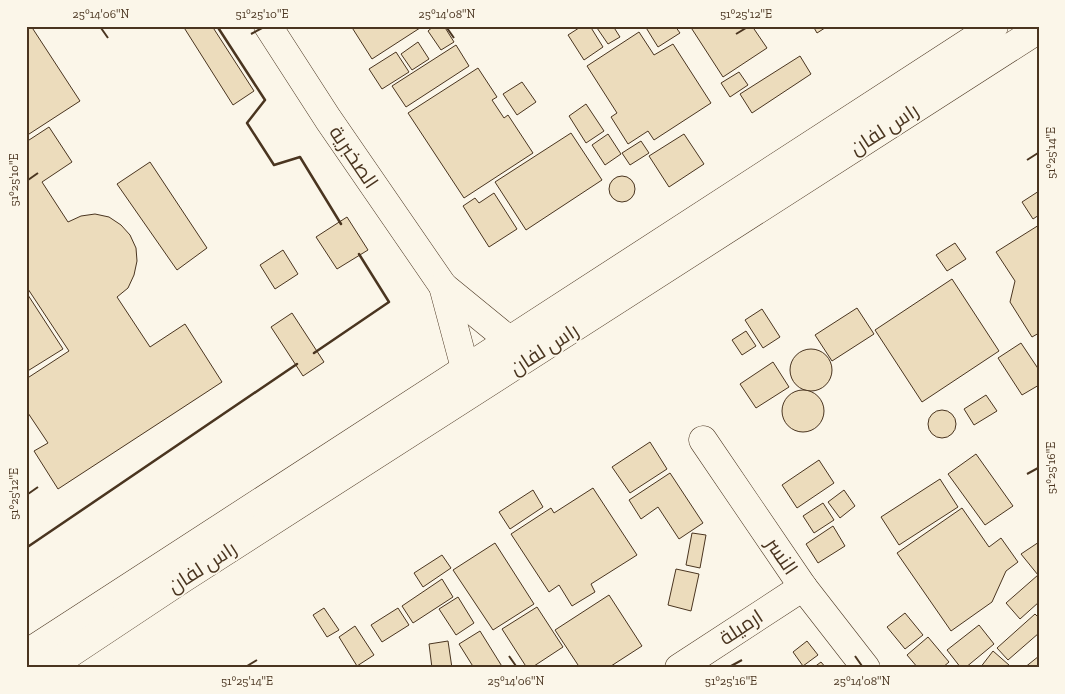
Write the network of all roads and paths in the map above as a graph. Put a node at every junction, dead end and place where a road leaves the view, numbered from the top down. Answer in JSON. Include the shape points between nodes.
{"nodes":[{"id":1,"x":268,"y":26,"type":"edge"},
{"id":2,"x":994,"y":26,"type":"edge"},
{"id":3,"x":1039,"y":29,"type":"edge"},
{"id":4,"x":443,"y":286,"type":"junction"},
{"id":5,"x":509,"y":340,"type":"junction"},
{"id":6,"x":465,"y":368,"type":"junction"},
{"id":7,"x":703,"y":440,"type":"dead end"},
{"id":8,"x":803,"y":587,"type":"junction"},
{"id":9,"x":26,"y":654,"type":"edge"},
{"id":10,"x":48,"y":668,"type":"edge"},
{"id":11,"x":679,"y":668,"type":"edge"},
{"id":12,"x":866,"y":668,"type":"edge"}],
"edges":[{"from":1,"to":4,"type":"street","name":"الصخبرية"},
{"from":2,"to":5,"type":"street","name":"راس لفان"},
{"from":3,"to":10,"type":"street","name":"راس لفان"},
{"from":4,"to":5,"type":"street","name":"الصخبرية"},
{"from":4,"to":6,"type":"street","name":"الصخبرية"},
{"from":5,"to":6,"type":"street","name":"راس لفان"},
{"from":6,"to":9,"type":"street","name":"راس لفان"},
{"from":7,"to":8,"type":"street","name":"النسر"},
{"from":8,"to":11,"type":"street","name":"ارميلة"},
{"from":8,"to":12,"type":"street","name":"النسر"}]}
